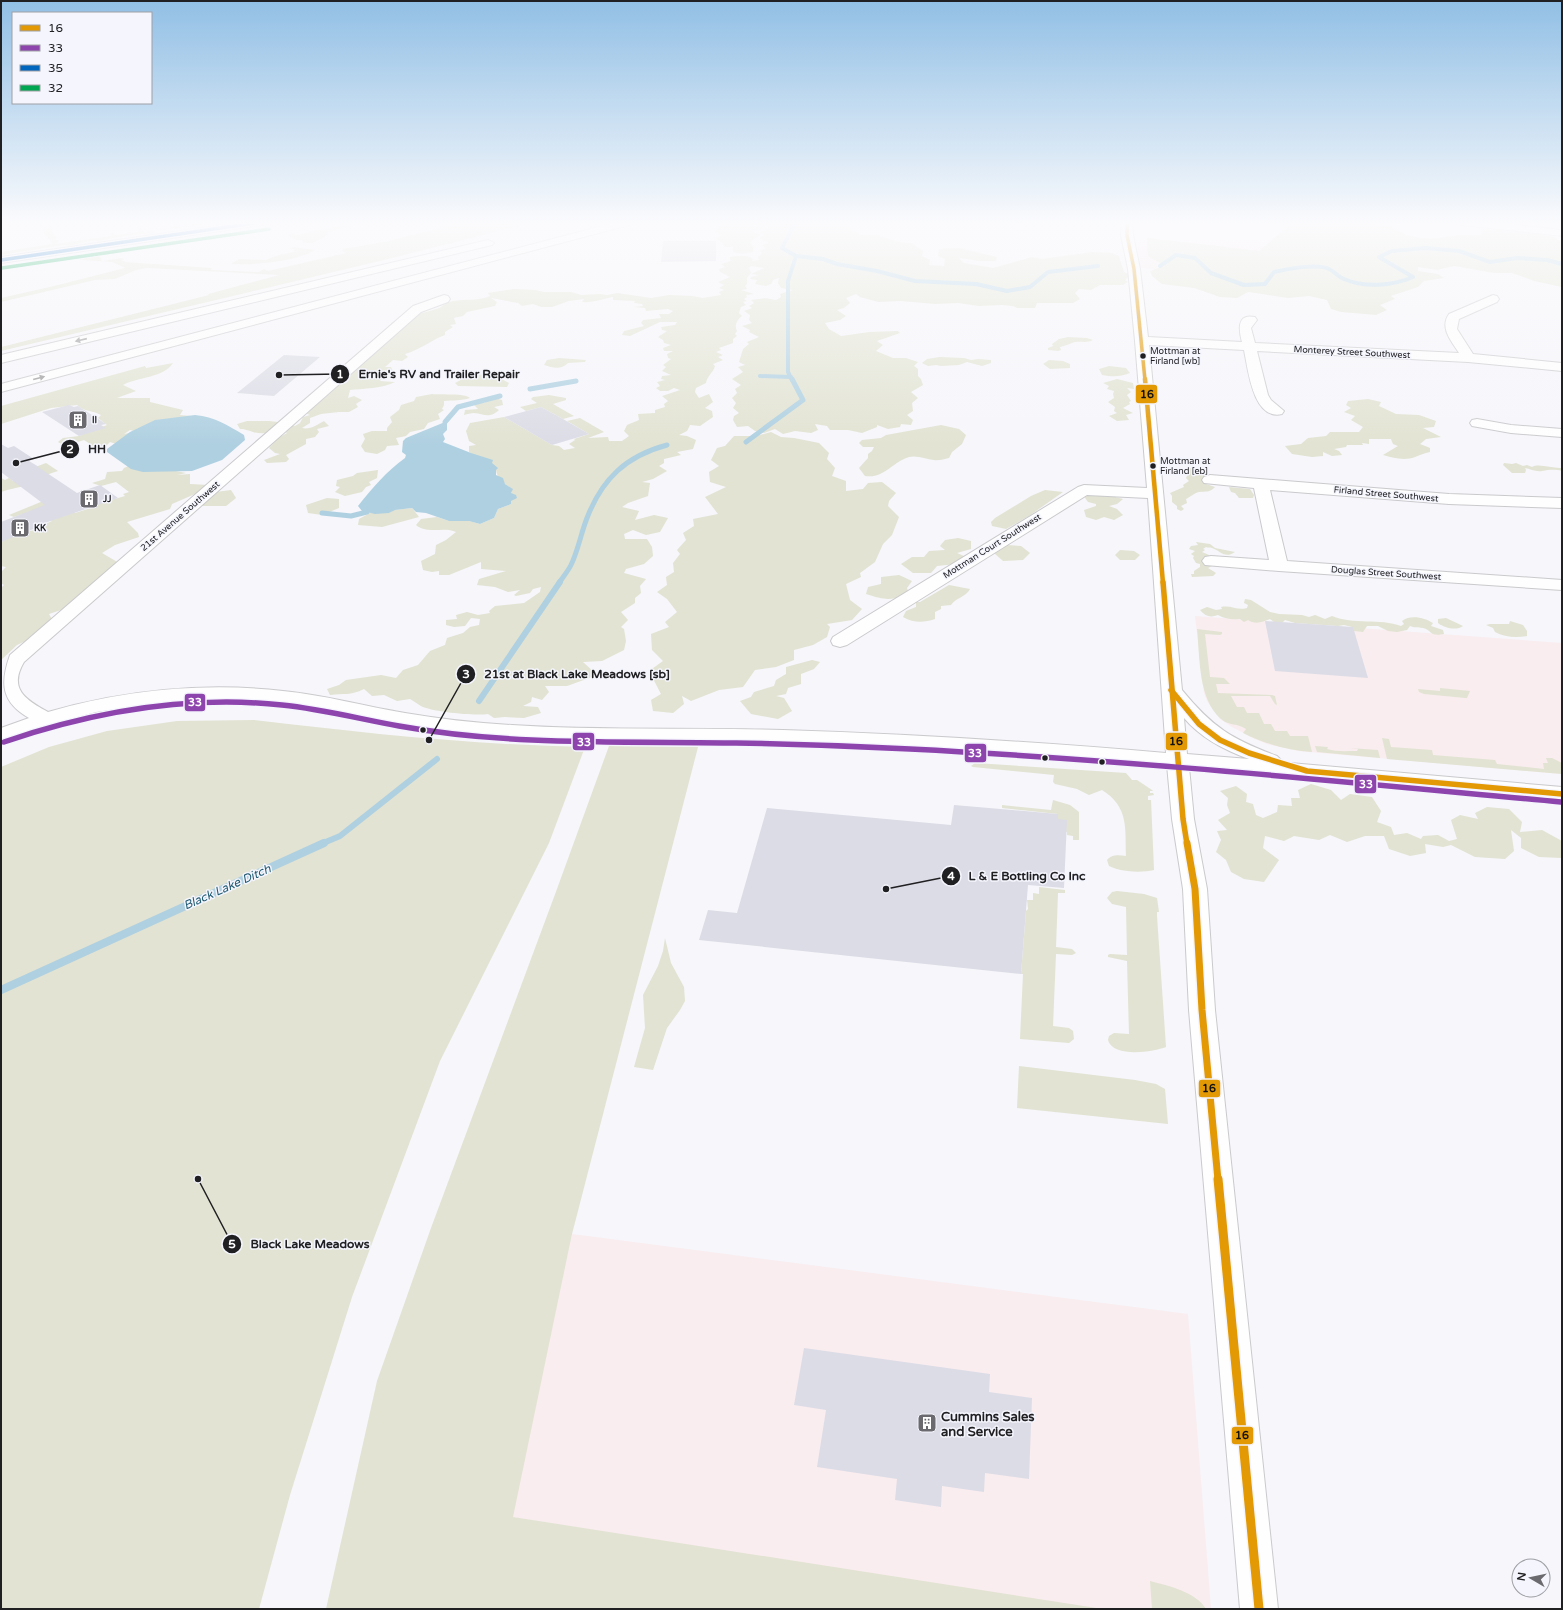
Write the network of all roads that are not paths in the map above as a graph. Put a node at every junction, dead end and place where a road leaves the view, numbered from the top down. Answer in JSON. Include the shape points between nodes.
{"nodes":[{"id":1,"x":262,"y":296,"type":"edge"},
{"id":2,"x":290,"y":296,"type":"edge"},
{"id":3,"x":347,"y":296,"type":"edge"},
{"id":4,"x":365,"y":296,"type":"edge"},
{"id":5,"x":1137,"y":296,"type":"edge"},
{"id":6,"x":444,"y":298,"type":"dead end"},
{"id":7,"x":1493,"y":299,"type":"dead end"},
{"id":8,"x":1251,"y":320,"type":"dead end"},
{"id":9,"x":1142,"y":341,"type":"junction"},
{"id":10,"x":1249,"y":346,"type":"junction"},
{"id":11,"x":1468,"y":358,"type":"junction"},
{"id":12,"x":1,"y":359,"type":"edge"},
{"id":13,"x":24,"y":366,"type":"dead end"},
{"id":14,"x":1562,"y":368,"type":"edge"},
{"id":15,"x":1,"y":388,"type":"edge"},
{"id":16,"x":1,"y":398,"type":"edge"},
{"id":17,"x":1277,"y":411,"type":"dead end"},
{"id":18,"x":1477,"y":423,"type":"dead end"},
{"id":19,"x":1562,"y":433,"type":"edge"},
{"id":20,"x":1210,"y":480,"type":"dead end"},
{"id":21,"x":1261,"y":483,"type":"junction"},
{"id":22,"x":1154,"y":493,"type":"junction"},
{"id":23,"x":1562,"y":503,"type":"edge"},
{"id":24,"x":1211,"y":561,"type":"dead end"},
{"id":25,"x":1279,"y":566,"type":"junction"},
{"id":26,"x":1562,"y":585,"type":"edge"},
{"id":27,"x":840,"y":641,"type":"dead end"},
{"id":28,"x":1171,"y":690,"type":"junction"},
{"id":29,"x":45,"y":719,"type":"junction"},
{"id":30,"x":1,"y":736,"type":"edge"},
{"id":31,"x":1177,"y":760,"type":"junction"},
{"id":32,"x":1307,"y":771,"type":"junction"},
{"id":33,"x":1562,"y":794,"type":"edge"},
{"id":34,"x":1259,"y":1609,"type":"edge"}],
"edges":[{"from":1,"to":12,"type":"main road","one_way":true},
{"from":13,"to":2,"type":"main road","one_way":true},
{"from":15,"to":3,"type":"main road","one_way":true},
{"from":4,"to":16,"type":"main road"},
{"from":5,"to":9,"type":"main road"},
{"from":6,"to":29,"type":"main road","name":"21st Avenue Southwest","via":[[418,309],[17,659],[8,676],[9,689],[21,705]]},
{"from":7,"to":11,"type":"main road","via":[[1453,317],[1451,329]]},
{"from":8,"to":10,"type":"main road","via":[[1245,328]]},
{"from":9,"to":10,"type":"main road","name":"Monterey Street Southwest"},
{"from":9,"to":22,"type":"main road"},
{"from":10,"to":11,"type":"main road","name":"Monterey Street Southwest"},
{"from":10,"to":17,"type":"main road","via":[[1261,395],[1266,403]]},
{"from":11,"to":14,"type":"main road","name":"Monterey Street Southwest"},
{"from":18,"to":19,"type":"main road"},
{"from":20,"to":21,"type":"main road","name":"Firland Street Southwest"},
{"from":21,"to":23,"type":"main road","name":"Firland Street Southwest","via":[[1449,500]]},
{"from":21,"to":25,"type":"main road"},
{"from":22,"to":27,"type":"main road","name":"Mottman Court Southwest","via":[[1084,490]]},
{"from":22,"to":28,"type":"main road","via":[[1167,620]]},
{"from":24,"to":25,"type":"main road","name":"Douglas Street Southwest"},
{"from":25,"to":26,"type":"main road","name":"Douglas Street Southwest"},
{"from":28,"to":31,"type":"main road"},
{"from":28,"to":32,"type":"main road","via":[[1199,724],[1220,740],[1249,753]]},
{"from":29,"to":30,"type":"main road"},
{"from":29,"to":31,"type":"main road","via":[[106,705],[156,698],[229,693],[306,700],[409,720],[496,730],[814,737],[1036,749]]},
{"from":31,"to":32,"type":"main road"},
{"from":31,"to":34,"type":"main road","via":[[1183,819],[1195,889],[1202,1010]]},
{"from":32,"to":33,"type":"main road"}]}
